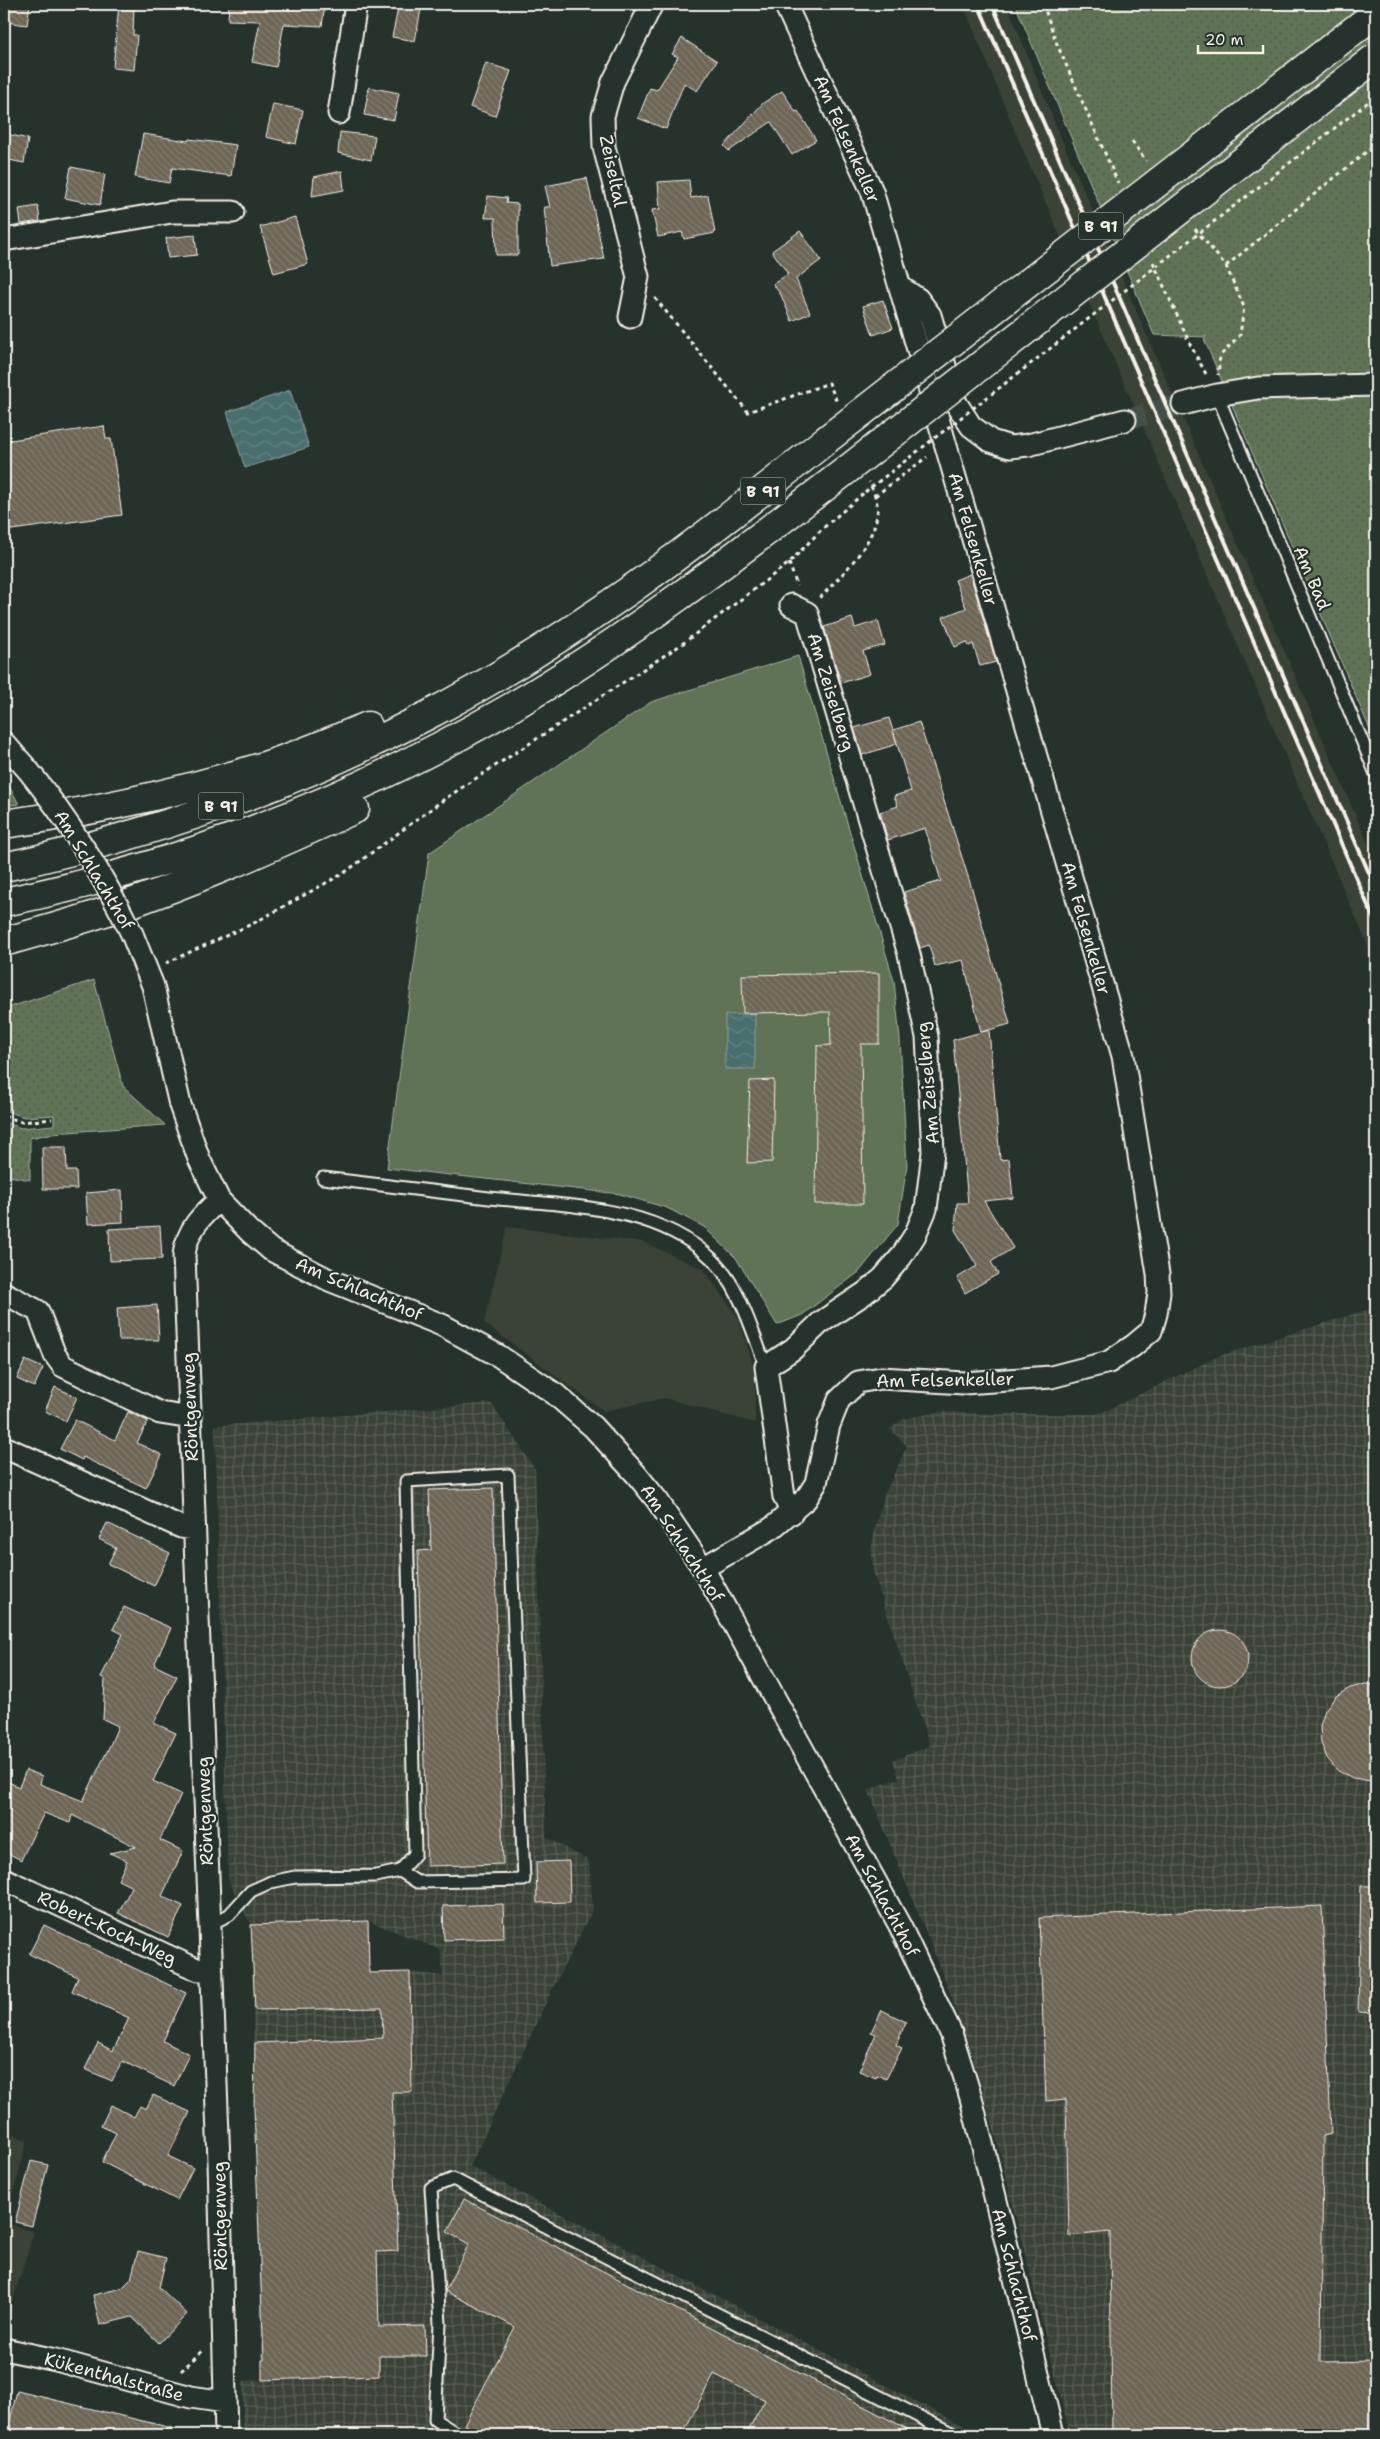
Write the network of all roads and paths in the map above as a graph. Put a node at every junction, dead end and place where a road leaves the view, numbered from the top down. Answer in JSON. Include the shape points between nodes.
{"nodes":[{"id":1,"x":356,"y":4,"type":"edge"},
{"id":2,"x":652,"y":4,"type":"edge"},
{"id":3,"x":785,"y":4,"type":"edge"},
{"id":4,"x":1376,"y":13,"type":"edge"},
{"id":5,"x":1376,"y":58,"type":"edge"},
{"id":6,"x":1376,"y":96,"type":"edge"},
{"id":7,"x":339,"y":113,"type":"dead end"},
{"id":8,"x":1132,"y":141,"type":"dead end"},
{"id":9,"x":1376,"y":144,"type":"edge"},
{"id":10,"x":1149,"y":165,"type":"dead end"},
{"id":11,"x":233,"y":212,"type":"dead end"},
{"id":12,"x":1194,"y":227,"type":"dead end"},
{"id":13,"x":4,"y":240,"type":"edge"},
{"id":14,"x":1226,"y":266,"type":"junction"},
{"id":15,"x":638,"y":277,"type":"junction"},
{"id":16,"x":900,"y":287,"type":"junction"},
{"id":17,"x":630,"y":317,"type":"dead end"},
{"id":18,"x":1376,"y":385,"type":"edge"},
{"id":19,"x":1217,"y":395,"type":"junction"},
{"id":20,"x":1183,"y":404,"type":"tunnel mouth"},
{"id":21,"x":748,"y":412,"type":"dead end"},
{"id":22,"x":1125,"y":420,"type":"tunnel mouth"},
{"id":23,"x":944,"y":444,"type":"junction"},
{"id":24,"x":875,"y":496,"type":"dead end"},
{"id":25,"x":877,"y":514,"type":"dead end"},
{"id":26,"x":799,"y":609,"type":"joint"},
{"id":27,"x":428,"y":715,"type":"junction"},
{"id":28,"x":4,"y":743,"type":"edge"},
{"id":29,"x":408,"y":763,"type":"junction"},
{"id":30,"x":1376,"y":774,"type":"edge"},
{"id":31,"x":4,"y":824,"type":"edge"},
{"id":32,"x":4,"y":867,"type":"edge"},
{"id":33,"x":4,"y":902,"type":"edge"},
{"id":34,"x":4,"y":942,"type":"edge"},
{"id":35,"x":163,"y":965,"type":"dead end"},
{"id":36,"x":4,"y":1116,"type":"edge"},
{"id":37,"x":52,"y":1119,"type":"dead end"},
{"id":38,"x":323,"y":1178,"type":"dead end"},
{"id":39,"x":219,"y":1200,"type":"junction"},
{"id":40,"x":4,"y":1293,"type":"edge"},
{"id":41,"x":766,"y":1367,"type":"junction"},
{"id":42,"x":191,"y":1418,"type":"junction"},
{"id":43,"x":4,"y":1446,"type":"edge"},
{"id":44,"x":792,"y":1513,"type":"junction"},
{"id":45,"x":194,"y":1529,"type":"junction"},
{"id":46,"x":703,"y":1568,"type":"junction"},
{"id":47,"x":400,"y":1872,"type":"junction"},
{"id":48,"x":4,"y":1879,"type":"edge"},
{"id":49,"x":210,"y":1924,"type":"junction"},
{"id":50,"x":211,"y":1970,"type":"junction"},
{"id":51,"x":223,"y":2331,"type":"junction"},
{"id":52,"x":4,"y":2349,"type":"edge"},
{"id":53,"x":162,"y":2389,"type":"junction"},
{"id":54,"x":225,"y":2402,"type":"junction"},
{"id":55,"x":226,"y":2435,"type":"edge"},
{"id":56,"x":460,"y":2435,"type":"edge"},
{"id":57,"x":955,"y":2435,"type":"edge"},
{"id":58,"x":1053,"y":2435,"type":"edge"}],
"edges":[{"from":1,"to":7,"type":"street"},
{"from":2,"to":15,"type":"street","name":"Zeiseltal","via":[[614,82],[603,116],[604,148]]},
{"from":3,"to":16,"type":"street","name":"Am Felsenkeller","via":[[872,191]]},
{"from":4,"to":27,"type":"highway","number":"B 91","bridge":true,"via":[[758,495],[594,615],[491,680]]},
{"from":5,"to":29,"type":"highway","number":"B 91","bridge":true,"via":[[725,563],[639,625],[512,707]]},
{"from":6,"to":35,"type":"path","bridge":true,"via":[[865,492],[789,563],[682,644],[446,798],[344,872],[254,923]]},
{"from":8,"to":10,"type":"path"},
{"from":9,"to":14,"type":"path"},
{"from":11,"to":13,"type":"street","via":[[172,212]]},
{"from":12,"to":14,"type":"path"},
{"from":14,"to":19,"type":"path","via":[[1244,307],[1240,335],[1220,356]]},
{"from":15,"to":17,"type":"street","name":"Zeiseltal"},
{"from":15,"to":21,"type":"path"},
{"from":16,"to":22,"type":"street","via":[[918,300],[930,315],[956,403],[971,426],[991,441],[1010,447],[1028,445]]},
{"from":16,"to":23,"type":"street","name":"Am Felsenkeller"},
{"from":18,"to":19,"type":"street","via":[[1258,388]]},
{"from":19,"to":20,"type":"street"},
{"from":19,"to":30,"type":"lane","name":"Am Bad"},
{"from":23,"to":24,"type":"path"},
{"from":23,"to":44,"type":"street","name":"Am Felsenkeller","via":[[1123,1056],[1159,1294],[1151,1331],[1109,1362],[1041,1378],[964,1383],[881,1378],[858,1382],[839,1400],[829,1425],[816,1483]]},
{"from":25,"to":26,"type":"path","via":[[866,542],[849,566]]},
{"from":26,"to":41,"type":"street","name":"Am Zeiselberg","via":[[910,954],[927,1036],[934,1152],[926,1209],[900,1257],[883,1278]]},
{"from":27,"to":31,"type":"highway","via":[[381,720],[263,766],[207,783],[100,809]]},
{"from":27,"to":32,"type":"highway","number":"B 91","via":[[305,774],[216,808],[118,839]]},
{"from":28,"to":39,"type":"street","name":"Am Schlachthof","bridge":true,"via":[[76,834],[132,934],[152,986],[180,1105],[199,1159]]},
{"from":29,"to":33,"type":"highway","number":"B 91","via":[[323,803],[205,848],[80,885]]},
{"from":29,"to":34,"type":"highway","via":[[370,801],[291,838],[96,915]]},
{"from":36,"to":37,"type":"path","via":[[22,1122]]},
{"from":38,"to":41,"type":"lane","via":[[614,1212],[686,1237],[713,1260],[728,1280],[745,1312]]},
{"from":39,"to":42,"type":"street","name":"Röntgenweg","via":[[200,1218],[185,1245]]},
{"from":39,"to":46,"type":"street","name":"Am Schlachthof","via":[[271,1250],[329,1280],[442,1325],[499,1356],[555,1394],[594,1427],[636,1474]]},
{"from":40,"to":42,"type":"street","via":[[38,1311],[55,1356],[63,1366],[160,1413]]},
{"from":41,"to":44,"type":"street","via":[[782,1487]]},
{"from":42,"to":45,"type":"street","name":"Röntgenweg"},
{"from":43,"to":45,"type":"street","via":[[181,1527]]},
{"from":44,"to":46,"type":"street","name":"Am Felsenkeller"},
{"from":45,"to":49,"type":"street","name":"Röntgenweg"},
{"from":46,"to":58,"type":"street","name":"Am Schlachthof","via":[[900,1926],[951,2033],[971,2098]]},
{"from":47,"to":47,"type":"lane","via":[[415,1854],[406,1482],[508,1475],[524,1880],[417,1882]]},
{"from":47,"to":49,"type":"lane","via":[[376,1876],[295,1877],[271,1882],[251,1891],[229,1915]]},
{"from":48,"to":50,"type":"street","name":"Robert-Koch-Weg","via":[[185,1964],[199,1970]]},
{"from":49,"to":50,"type":"street","name":"Röntgenweg"},
{"from":50,"to":51,"type":"street","name":"Röntgenweg"},
{"from":51,"to":53,"type":"path"},
{"from":51,"to":54,"type":"street","name":"Röntgenweg"},
{"from":52,"to":53,"type":"street","name":"Kükenthalstraße"},
{"from":53,"to":54,"type":"street","name":"Kükenthalstraße"},
{"from":54,"to":55,"type":"street","name":"Röntgenweg"},
{"from":56,"to":57,"type":"lane","via":[[435,2420],[440,2324],[431,2188],[453,2179]]}]}
